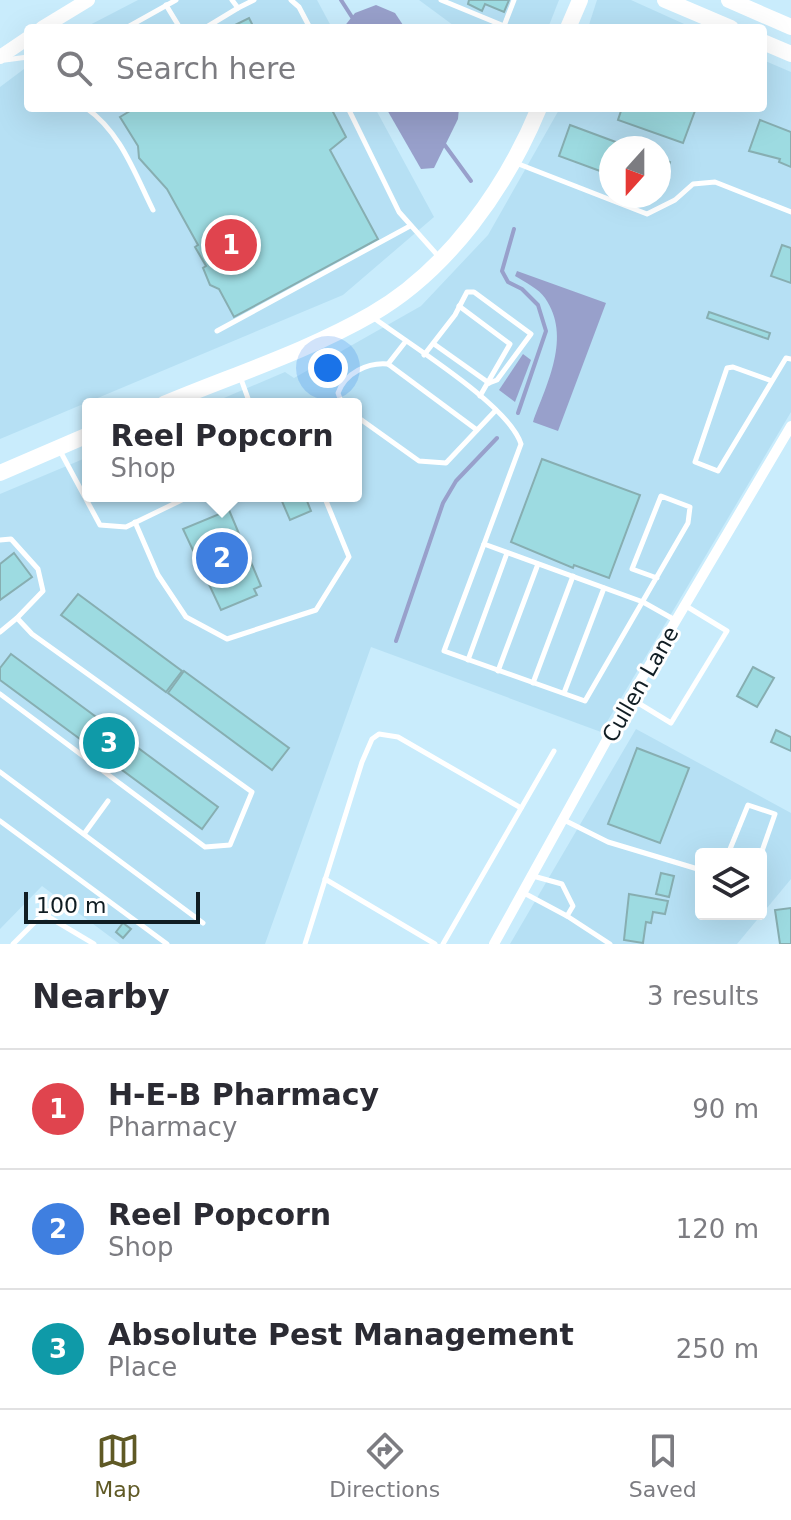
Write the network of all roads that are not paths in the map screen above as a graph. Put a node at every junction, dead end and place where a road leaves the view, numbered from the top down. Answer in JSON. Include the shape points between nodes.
{"nodes":[{"id":1,"x":88,"y":0,"type":"edge"},
{"id":2,"x":176,"y":0,"type":"edge"},
{"id":3,"x":232,"y":0,"type":"edge"},
{"id":4,"x":254,"y":0,"type":"edge"},
{"id":5,"x":291,"y":0,"type":"edge"},
{"id":6,"x":441,"y":0,"type":"edge"},
{"id":7,"x":514,"y":0,"type":"edge"},
{"id":8,"x":580,"y":0,"type":"edge"},
{"id":9,"x":665,"y":0,"type":"edge"},
{"id":10,"x":729,"y":0,"type":"edge"},
{"id":11,"x":166,"y":5,"type":"junction"},
{"id":12,"x":238,"y":8,"type":"junction"},
{"id":13,"x":49,"y":24,"type":"edge"},
{"id":14,"x":133,"y":24,"type":"edge"},
{"id":15,"x":178,"y":24,"type":"edge"},
{"id":16,"x":212,"y":24,"type":"edge"},
{"id":17,"x":308,"y":24,"type":"edge"},
{"id":18,"x":499,"y":24,"type":"edge"},
{"id":19,"x":507,"y":24,"type":"edge"},
{"id":20,"x":570,"y":24,"type":"edge"},
{"id":21,"x":722,"y":24,"type":"edge"},
{"id":22,"x":790,"y":24,"type":"edge"},
{"id":23,"x":24,"y":41,"type":"edge"},
{"id":24,"x":767,"y":44,"type":"edge"},
{"id":25,"x":791,"y":54,"type":"edge"},
{"id":26,"x":24,"y":57,"type":"edge"},
{"id":27,"x":0,"y":59,"type":"edge"},
{"id":28,"x":93,"y":112,"type":"edge"},
{"id":29,"x":350,"y":112,"type":"edge"},
{"id":30,"x":537,"y":112,"type":"edge"},
{"id":31,"x":514,"y":162,"type":"junction"},
{"id":32,"x":153,"y":210,"type":"dead end"},
{"id":33,"x":791,"y":212,"type":"edge"},
{"id":34,"x":410,"y":226,"type":"junction"},
{"id":35,"x":440,"y":259,"type":"junction"},
{"id":36,"x":459,"y":306,"type":"junction"},
{"id":37,"x":370,"y":315,"type":"junction"},
{"id":38,"x":217,"y":331,"type":"dead end"},
{"id":39,"x":406,"y":341,"type":"junction"},
{"id":40,"x":434,"y":344,"type":"junction"},
{"id":41,"x":424,"y":355,"type":"junction"},
{"id":42,"x":450,"y":355,"type":"junction"},
{"id":43,"x":791,"y":359,"type":"edge"},
{"id":44,"x":388,"y":364,"type":"junction"},
{"id":45,"x":238,"y":373,"type":"junction"},
{"id":46,"x":450,"y":373,"type":"junction"},
{"id":47,"x":772,"y":381,"type":"junction"},
{"id":48,"x":489,"y":383,"type":"junction"},
{"id":49,"x":480,"y":396,"type":"junction"},
{"id":50,"x":178,"y":398,"type":"edge"},
{"id":51,"x":248,"y":398,"type":"edge"},
{"id":52,"x":340,"y":398,"type":"edge"},
{"id":53,"x":496,"y":410,"type":"junction"},
{"id":54,"x":362,"y":420,"type":"edge"},
{"id":55,"x":791,"y":426,"type":"edge"},
{"id":56,"x":477,"y":430,"type":"junction"},
{"id":57,"x":82,"y":438,"type":"edge"},
{"id":58,"x":59,"y":448,"type":"junction"},
{"id":59,"x":0,"y":473,"type":"edge"},
{"id":60,"x":82,"y":491,"type":"edge"},
{"id":61,"x":88,"y":502,"type":"edge"},
{"id":62,"x":177,"y":502,"type":"edge"},
{"id":63,"x":326,"y":502,"type":"edge"},
{"id":64,"x":135,"y":522,"type":"junction"},
{"id":65,"x":0,"y":540,"type":"edge"},
{"id":66,"x":484,"y":544,"type":"junction"},
{"id":67,"x":507,"y":553,"type":"junction"},
{"id":68,"x":538,"y":564,"type":"junction"},
{"id":69,"x":573,"y":576,"type":"junction"},
{"id":70,"x":657,"y":578,"type":"junction"},
{"id":71,"x":604,"y":588,"type":"junction"},
{"id":72,"x":643,"y":602,"type":"junction"},
{"id":73,"x":685,"y":605,"type":"junction"},
{"id":74,"x":17,"y":618,"type":"junction"},
{"id":75,"x":676,"y":621,"type":"junction"},
{"id":76,"x":0,"y":632,"type":"edge"},
{"id":77,"x":468,"y":660,"type":"junction"},
{"id":78,"x":498,"y":671,"type":"junction"},
{"id":79,"x":533,"y":683,"type":"junction"},
{"id":80,"x":564,"y":693,"type":"junction"},
{"id":81,"x":0,"y":694,"type":"edge"},
{"id":82,"x":630,"y":698,"type":"junction"},
{"id":83,"x":554,"y":751,"type":"dead end"},
{"id":84,"x":0,"y":772,"type":"edge"},
{"id":85,"x":108,"y":801,"type":"dead end"},
{"id":86,"x":521,"y":808,"type":"junction"},
{"id":87,"x":563,"y":820,"type":"junction"},
{"id":88,"x":0,"y":821,"type":"edge"},
{"id":89,"x":84,"y":834,"type":"junction"},
{"id":90,"x":730,"y":848,"type":"edge"},
{"id":91,"x":763,"y":848,"type":"edge"},
{"id":92,"x":695,"y":868,"type":"edge"},
{"id":93,"x":533,"y":876,"type":"junction"},
{"id":94,"x":325,"y":879,"type":"junction"},
{"id":95,"x":524,"y":893,"type":"junction"},
{"id":96,"x":567,"y":916,"type":"junction"},
{"id":97,"x":203,"y":923,"type":"dead end"},
{"id":98,"x":13,"y":944,"type":"edge"},
{"id":99,"x":94,"y":944,"type":"edge"},
{"id":100,"x":167,"y":944,"type":"edge"},
{"id":101,"x":305,"y":944,"type":"edge"},
{"id":102,"x":435,"y":944,"type":"edge"},
{"id":103,"x":443,"y":944,"type":"edge"},
{"id":104,"x":494,"y":944,"type":"edge"},
{"id":105,"x":610,"y":944,"type":"edge"}],
"edges":[{"from":1,"to":13,"type":"main road"},
{"from":2,"to":11,"type":"lane"},
{"from":3,"to":12,"type":"lane"},
{"from":4,"to":12,"type":"lane"},
{"from":5,"to":17,"type":"lane"},
{"from":6,"to":18,"type":"lane"},
{"from":7,"to":19,"type":"lane"},
{"from":8,"to":20,"type":"main road"},
{"from":9,"to":21,"type":"main road"},
{"from":10,"to":22,"type":"main road"},
{"from":11,"to":14,"type":"lane"},
{"from":11,"to":15,"type":"lane"},
{"from":12,"to":16,"type":"lane"},
{"from":23,"to":27,"type":"main road"},
{"from":24,"to":25,"type":"main road"},
{"from":26,"to":27,"type":"lane"},
{"from":28,"to":32,"type":"lane","via":[[123,151]]},
{"from":29,"to":34,"type":"lane"},
{"from":30,"to":31,"type":"main road"},
{"from":31,"to":33,"type":"lane","via":[[647,214],[693,184],[715,182]]},
{"from":31,"to":35,"type":"main road"},
{"from":34,"to":35,"type":"lane"},
{"from":34,"to":38,"type":"lane"},
{"from":35,"to":37,"type":"main road"},
{"from":36,"to":40,"type":"lane"},
{"from":36,"to":48,"type":"lane","via":[[510,344]]},
{"from":36,"to":48,"type":"lane","via":[[467,292],[474,292],[531,334],[497,380]]},
{"from":37,"to":39,"type":"lane"},
{"from":37,"to":45,"type":"main road"},
{"from":39,"to":41,"type":"lane"},
{"from":39,"to":44,"type":"lane"},
{"from":40,"to":41,"type":"lane"},
{"from":40,"to":42,"type":"lane"},
{"from":41,"to":46,"type":"lane"},
{"from":42,"to":46,"type":"lane"},
{"from":42,"to":48,"type":"lane"},
{"from":43,"to":47,"type":"lane","via":[[786,358]]},
{"from":44,"to":52,"type":"lane","via":[[373,362],[347,378]]},
{"from":44,"to":56,"type":"lane"},
{"from":45,"to":50,"type":"main road"},
{"from":45,"to":51,"type":"lane"},
{"from":46,"to":49,"type":"lane"},
{"from":47,"to":47,"type":"lane","via":[[718,471],[695,462],[727,368]]},
{"from":48,"to":49,"type":"lane"},
{"from":49,"to":53,"type":"lane"},
{"from":53,"to":56,"type":"lane"},
{"from":53,"to":66,"type":"lane","via":[[517,430],[521,444]]},
{"from":54,"to":56,"type":"lane","via":[[426,464],[446,463]]},
{"from":55,"to":73,"type":"street","name":"Cullen Lane"},
{"from":57,"to":58,"type":"main road"},
{"from":58,"to":59,"type":"main road"},
{"from":58,"to":60,"type":"lane"},
{"from":61,"to":64,"type":"lane","via":[[100,525],[126,527]]},
{"from":62,"to":64,"type":"lane"},
{"from":63,"to":64,"type":"lane","via":[[349,557],[316,610],[227,639],[186,617],[158,575]]},
{"from":65,"to":74,"type":"lane","via":[[11,539],[38,569],[43,591]]},
{"from":66,"to":67,"type":"lane"},
{"from":66,"to":77,"type":"lane","via":[[444,651]]},
{"from":67,"to":68,"type":"lane"},
{"from":67,"to":77,"type":"lane"},
{"from":68,"to":69,"type":"lane"},
{"from":68,"to":78,"type":"lane"},
{"from":69,"to":71,"type":"lane"},
{"from":69,"to":79,"type":"lane"},
{"from":70,"to":70,"type":"lane","via":[[688,523],[690,507],[661,496],[632,569]]},
{"from":70,"to":72,"type":"lane"},
{"from":71,"to":72,"type":"lane"},
{"from":71,"to":80,"type":"lane"},
{"from":72,"to":75,"type":"lane"},
{"from":72,"to":80,"type":"lane","via":[[585,701]]},
{"from":73,"to":75,"type":"street","name":"Cullen Lane"},
{"from":73,"to":82,"type":"lane","via":[[727,631],[671,723]]},
{"from":74,"to":76,"type":"lane"},
{"from":74,"to":81,"type":"lane","via":[[252,792],[230,845],[205,847]]},
{"from":75,"to":82,"type":"street","name":"Cullen Lane"},
{"from":77,"to":78,"type":"lane"},
{"from":78,"to":79,"type":"lane"},
{"from":79,"to":80,"type":"lane"},
{"from":82,"to":87,"type":"street","name":"Cullen Lane"},
{"from":83,"to":86,"type":"lane"},
{"from":84,"to":89,"type":"lane"},
{"from":85,"to":89,"type":"lane"},
{"from":86,"to":94,"type":"lane","via":[[398,737],[379,734],[362,762]]},
{"from":86,"to":103,"type":"lane"},
{"from":87,"to":92,"type":"lane","via":[[608,842]]},
{"from":87,"to":93,"type":"street","name":"Cullen Lane"},
{"from":88,"to":100,"type":"lane"},
{"from":89,"to":97,"type":"lane"},
{"from":90,"to":91,"type":"lane","via":[[748,805],[775,814]]},
{"from":93,"to":95,"type":"street","name":"Cullen Lane"},
{"from":93,"to":96,"type":"lane","via":[[562,884],[573,906]]},
{"from":94,"to":101,"type":"lane"},
{"from":94,"to":102,"type":"lane"},
{"from":95,"to":96,"type":"lane"},
{"from":95,"to":104,"type":"street","name":"Cullen Lane"},
{"from":96,"to":105,"type":"lane"},
{"from":98,"to":99,"type":"lane","via":[[47,916]]}]}
